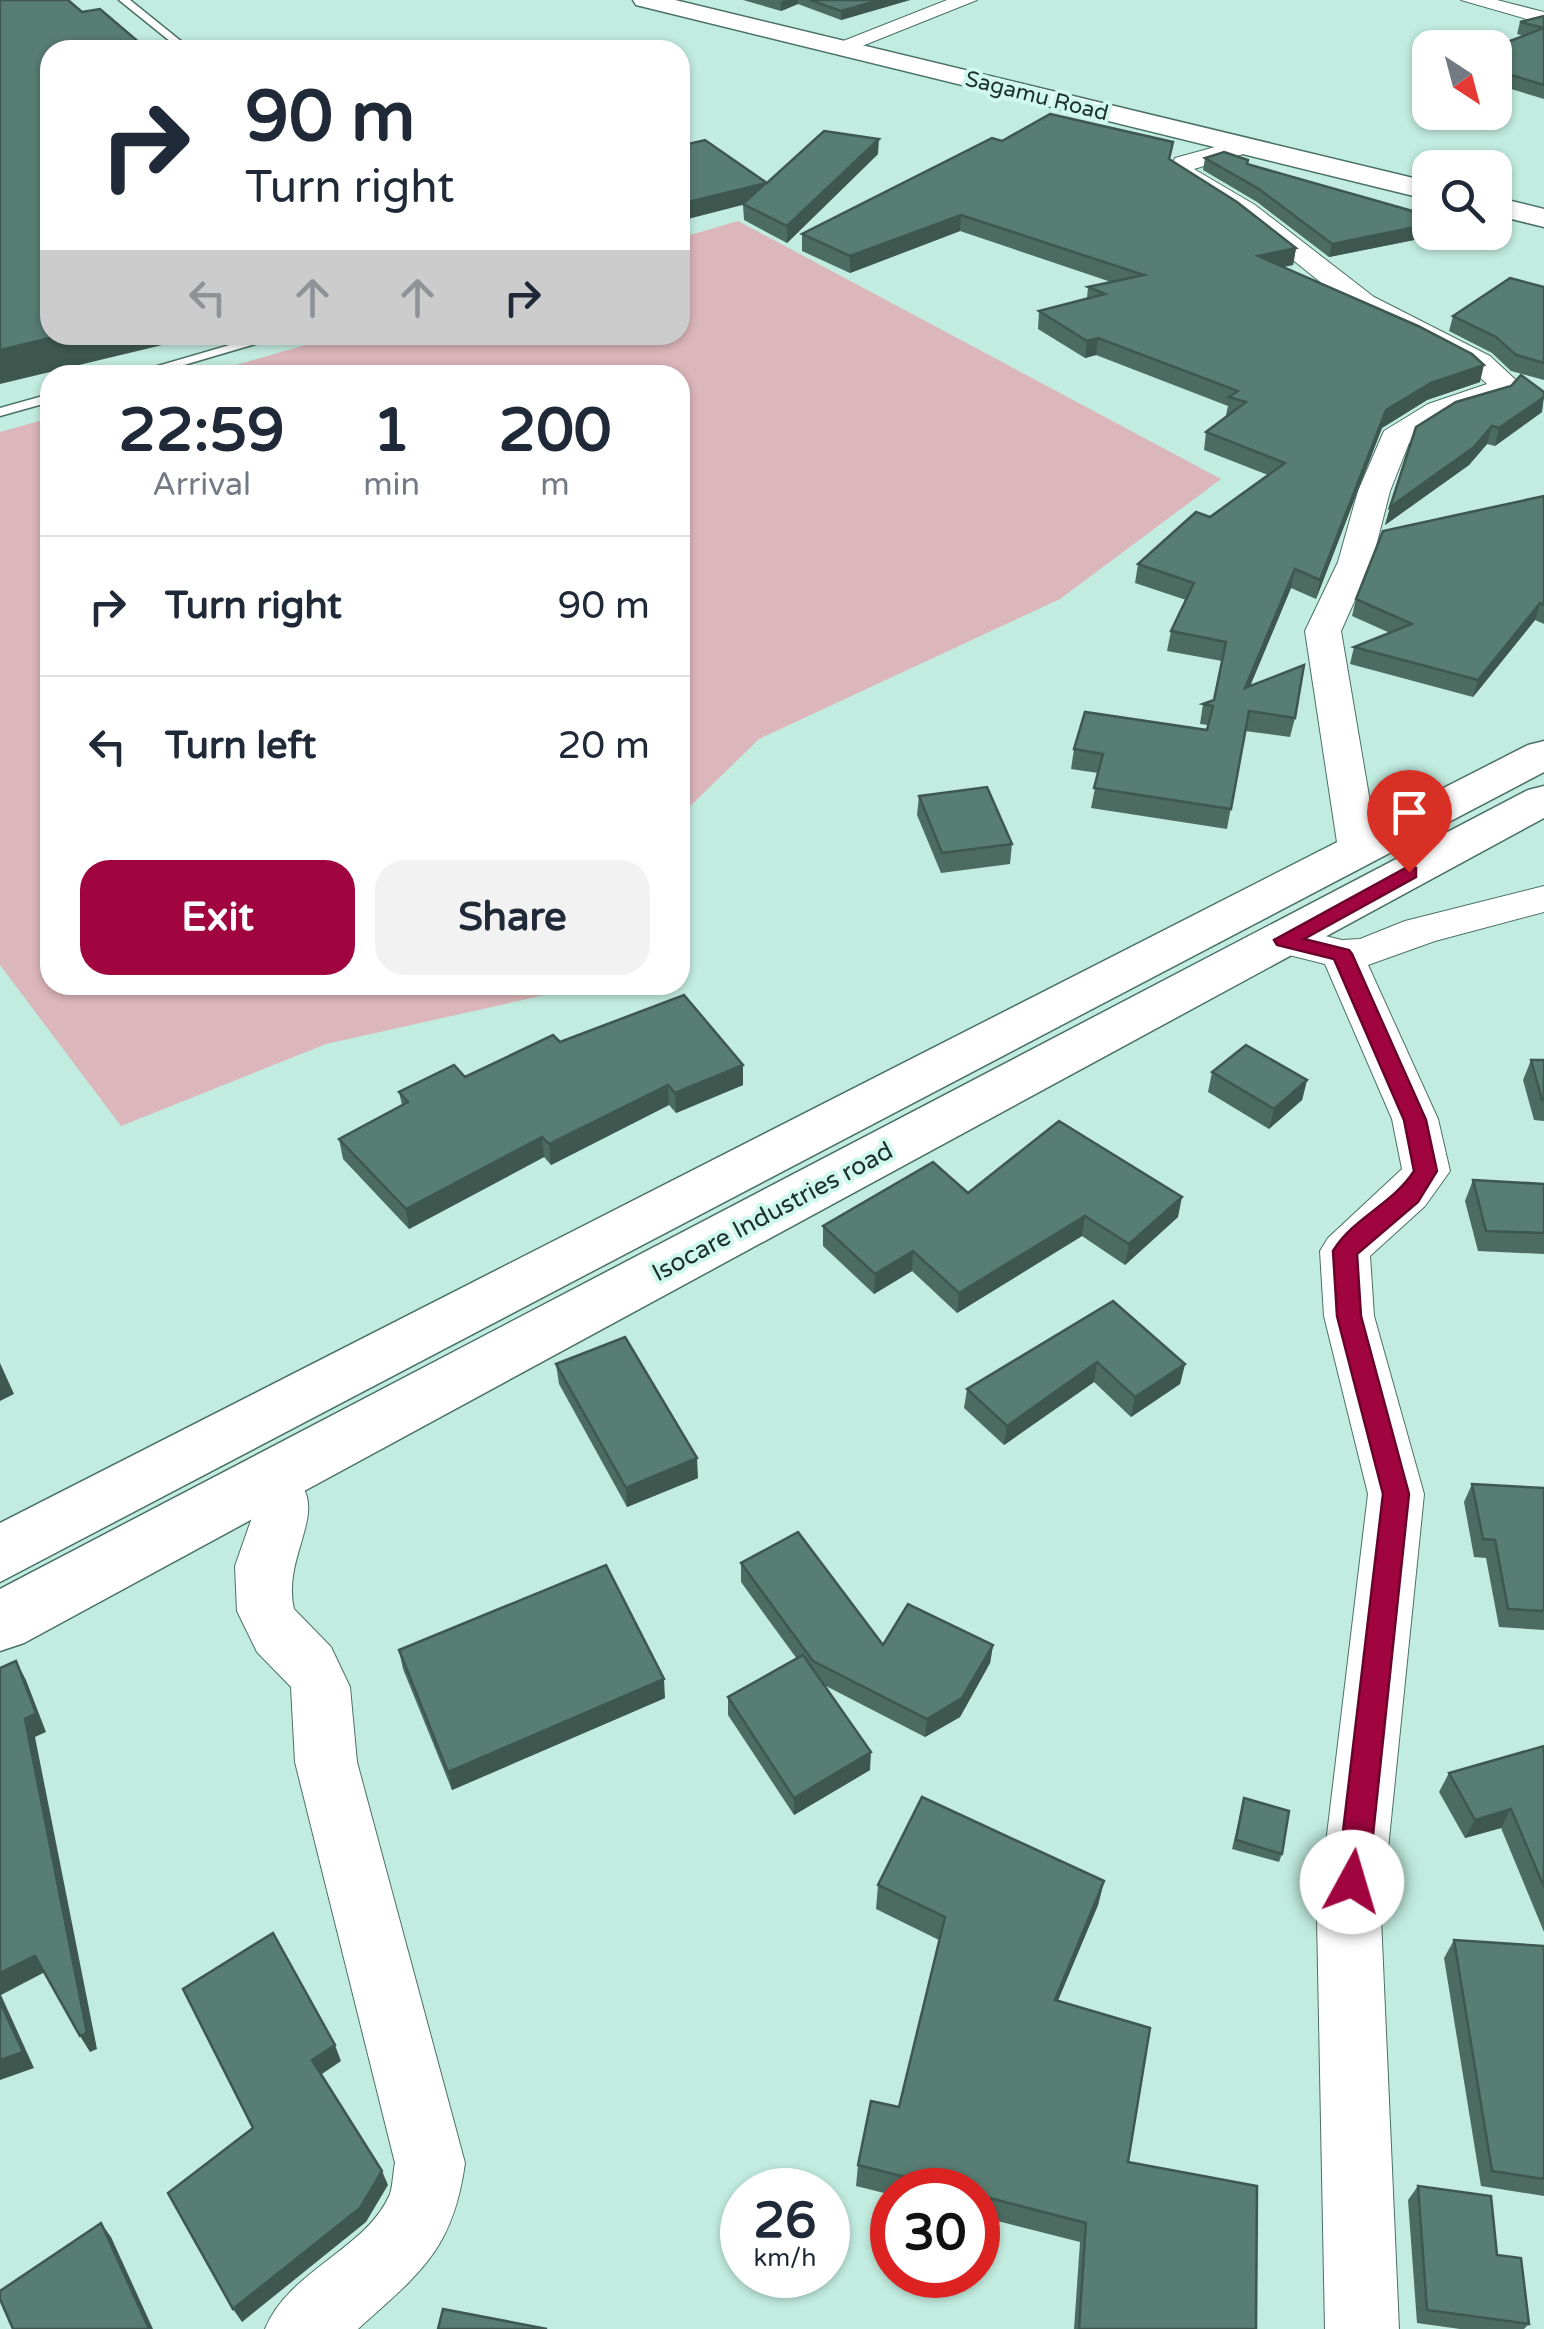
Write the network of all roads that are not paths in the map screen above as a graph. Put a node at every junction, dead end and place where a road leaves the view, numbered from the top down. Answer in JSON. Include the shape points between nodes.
{"nodes":[{"id":1,"x":124,"y":0,"type":"edge"},
{"id":2,"x":644,"y":0,"type":"edge"},
{"id":3,"x":968,"y":0,"type":"edge"},
{"id":4,"x":1471,"y":0,"type":"edge"},
{"id":5,"x":1544,"y":18,"type":"edge"},
{"id":6,"x":174,"y":40,"type":"edge"},
{"id":7,"x":840,"y":46,"type":"junction"},
{"id":8,"x":1244,"y":146,"type":"junction"},
{"id":9,"x":1412,"y":187,"type":"edge"},
{"id":10,"x":1512,"y":210,"type":"edge"},
{"id":11,"x":1544,"y":218,"type":"edge"},
{"id":12,"x":243,"y":345,"type":"edge"},
{"id":13,"x":170,"y":365,"type":"edge"},
{"id":14,"x":40,"y":401,"type":"edge"},
{"id":15,"x":0,"y":412,"type":"edge"},
{"id":16,"x":1544,"y":754,"type":"edge"},
{"id":17,"x":1544,"y":800,"type":"edge"},
{"id":18,"x":1358,"y":850,"type":"junction"},
{"id":19,"x":1544,"y":899,"type":"edge"},
{"id":20,"x":1284,"y":940,"type":"junction"},
{"id":21,"x":1342,"y":954,"type":"junction"},
{"id":22,"x":390,"y":1349,"type":"junction"},
{"id":23,"x":430,"y":1392,"type":"junction"},
{"id":24,"x":262,"y":1483,"type":"junction"},
{"id":25,"x":0,"y":1554,"type":"edge"},
{"id":26,"x":0,"y":1622,"type":"edge"},
{"id":27,"x":302,"y":2329,"type":"edge"},
{"id":28,"x":1362,"y":2329,"type":"edge"}],
"edges":[{"from":1,"to":6,"type":"lane"},
{"from":2,"to":7,"type":"main road","name":"Sagamu Road"},
{"from":3,"to":7,"type":"street"},
{"from":4,"to":5,"type":"street"},
{"from":7,"to":8,"type":"main road","name":"Sagamu Road"},
{"from":8,"to":9,"type":"main road","name":"Sagamu Road"},
{"from":8,"to":18,"type":"street","via":[[1184,163],[1181,172],[1246,210],[1364,302],[1480,362],[1504,383],[1494,394],[1439,410],[1396,438],[1355,562],[1323,632]]},
{"from":10,"to":11,"type":"main road"},
{"from":12,"to":13,"type":"lane"},
{"from":14,"to":15,"type":"lane"},
{"from":16,"to":18,"type":"main road","name":"Isocare Industries road"},
{"from":17,"to":20,"type":"main road","name":"Isocare Industries road"},
{"from":18,"to":22,"type":"main road","name":"Isocare Industries road"},
{"from":19,"to":21,"type":"street"},
{"from":20,"to":21,"type":"street"},
{"from":20,"to":23,"type":"main road","name":"Isocare Industries road"},
{"from":21,"to":28,"type":"street","via":[[1415,1120],[1426,1171],[1410,1196],[1345,1251],[1349,1316],[1396,1494],[1349,1918]]},
{"from":22,"to":23,"type":"main road"},
{"from":22,"to":25,"type":"main road","name":"Isocare Industries road"},
{"from":23,"to":24,"type":"main road","name":"Isocare Industries road"},
{"from":24,"to":26,"type":"main road","name":"Isocare Industries road"},
{"from":24,"to":27,"type":"street","via":[[283,1500],[284,1522],[266,1547],[262,1597],[274,1634],[316,1674],[326,1762],[430,2163],[423,2209],[392,2250]]}]}
